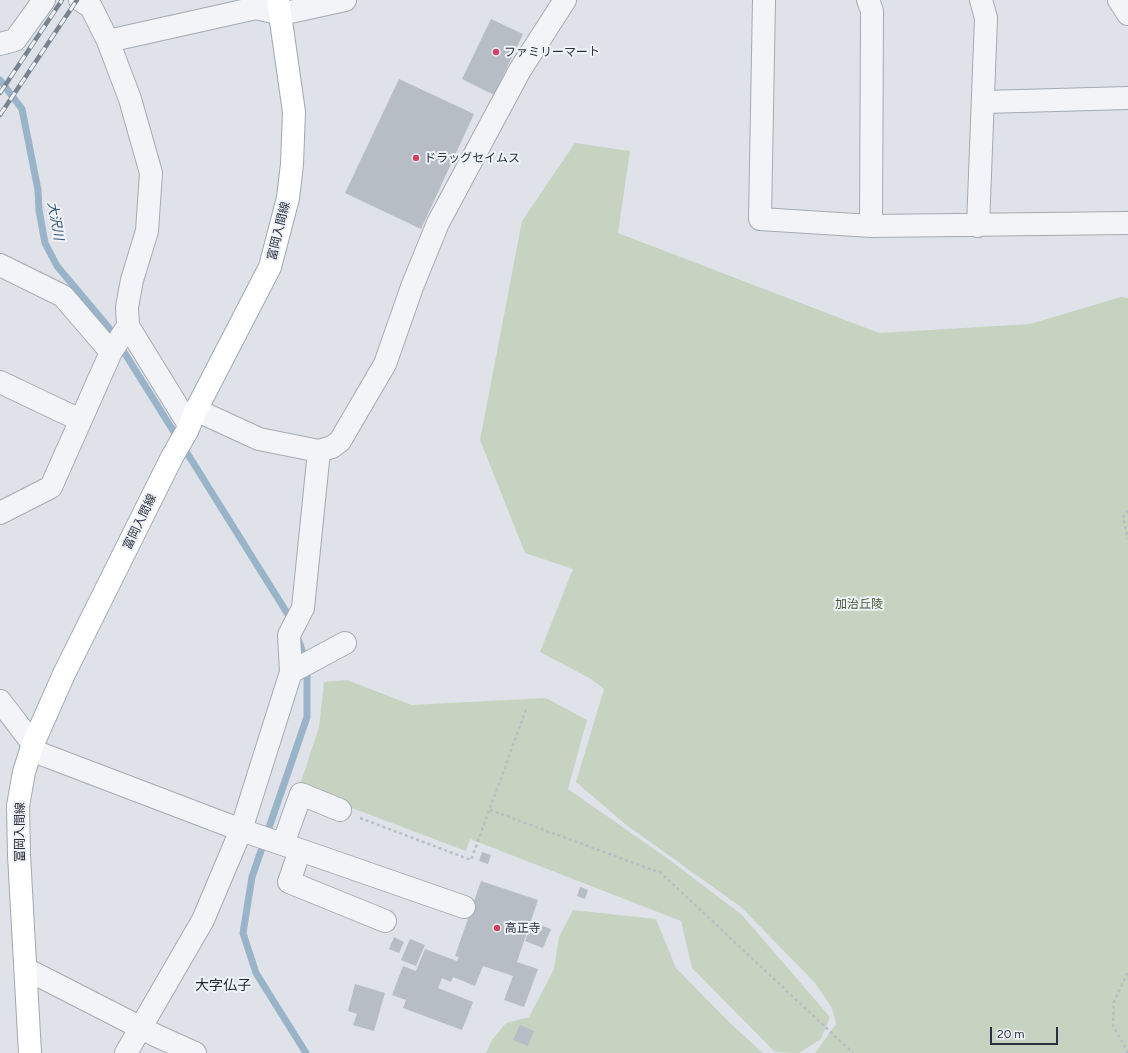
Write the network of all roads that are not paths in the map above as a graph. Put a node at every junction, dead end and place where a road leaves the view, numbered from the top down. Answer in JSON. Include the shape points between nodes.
{"nodes":[{"id":1,"x":44,"y":0,"type":"edge"},
{"id":2,"x":80,"y":0,"type":"edge"},
{"id":3,"x":345,"y":0,"type":"edge"},
{"id":4,"x":565,"y":0,"type":"edge"},
{"id":5,"x":764,"y":0,"type":"edge"},
{"id":6,"x":868,"y":0,"type":"edge"},
{"id":7,"x":981,"y":0,"type":"edge"},
{"id":8,"x":1119,"y":0,"type":"edge"},
{"id":9,"x":279,"y":7,"type":"edge"},
{"id":10,"x":1128,"y":14,"type":"edge"},
{"id":11,"x":108,"y":41,"type":"junction"},
{"id":12,"x":0,"y":44,"type":"edge"},
{"id":13,"x":1128,"y":98,"type":"edge"},
{"id":14,"x":984,"y":102,"type":"junction"},
{"id":15,"x":1128,"y":223,"type":"edge"},
{"id":16,"x":871,"y":226,"type":"junction"},
{"id":17,"x":978,"y":226,"type":"junction"},
{"id":18,"x":0,"y":265,"type":"edge"},
{"id":19,"x":127,"y":326,"type":"junction"},
{"id":20,"x":111,"y":351,"type":"junction"},
{"id":21,"x":0,"y":382,"type":"edge"},
{"id":22,"x":80,"y":420,"type":"junction"},
{"id":23,"x":190,"y":422,"type":"junction"},
{"id":24,"x":319,"y":451,"type":"junction"},
{"id":25,"x":0,"y":513,"type":"edge"},
{"id":26,"x":345,"y":643,"type":"dead end"},
{"id":27,"x":301,"y":667,"type":"junction"},
{"id":28,"x":0,"y":701,"type":"edge"},
{"id":29,"x":32,"y":747,"type":"junction"},
{"id":30,"x":340,"y":810,"type":"road end"},
{"id":31,"x":272,"y":840,"type":"junction"},
{"id":32,"x":464,"y":907,"type":"dead end"},
{"id":33,"x":385,"y":921,"type":"dead end"},
{"id":34,"x":26,"y":969,"type":"junction"},
{"id":35,"x":140,"y":1028,"type":"junction"},
{"id":36,"x":30,"y":1053,"type":"edge"},
{"id":37,"x":126,"y":1053,"type":"edge"},
{"id":38,"x":195,"y":1053,"type":"edge"}],
"edges":[{"from":1,"to":12,"type":"street","via":[[16,40]]},
{"from":2,"to":11,"type":"street","via":[[91,7]]},
{"from":3,"to":9,"type":"street"},
{"from":4,"to":24,"type":"street","via":[[520,70],[438,223],[385,364],[340,441]]},
{"from":5,"to":16,"type":"street","via":[[760,218]]},
{"from":6,"to":16,"type":"street","via":[[872,11]]},
{"from":7,"to":14,"type":"street","via":[[986,18]]},
{"from":8,"to":10,"type":"street"},
{"from":9,"to":11,"type":"street","via":[[256,8]]},
{"from":9,"to":23,"type":"main road","name":"富岡入間線","via":[[294,112],[288,198],[270,267]]},
{"from":11,"to":19,"type":"street","via":[[130,99],[151,173],[146,230],[132,280],[127,307]]},
{"from":13,"to":14,"type":"street"},
{"from":14,"to":17,"type":"street"},
{"from":15,"to":17,"type":"street"},
{"from":16,"to":17,"type":"street"},
{"from":18,"to":20,"type":"street","via":[[63,296]]},
{"from":19,"to":20,"type":"street"},
{"from":19,"to":23,"type":"street"},
{"from":20,"to":22,"type":"street"},
{"from":21,"to":22,"type":"street"},
{"from":22,"to":25,"type":"street","via":[[51,487]]},
{"from":23,"to":24,"type":"street"},
{"from":23,"to":29,"type":"main road","name":"富岡入間線","via":[[64,674]]},
{"from":24,"to":27,"type":"street","via":[[303,608],[289,635]]},
{"from":26,"to":27,"type":"street"},
{"from":27,"to":31,"type":"street"},
{"from":28,"to":29,"type":"street"},
{"from":29,"to":31,"type":"street"},
{"from":29,"to":34,"type":"main road","name":"富岡入間線","via":[[24,772],[18,806]]},
{"from":30,"to":31,"type":"street","via":[[301,794]]},
{"from":31,"to":32,"type":"street"},
{"from":31,"to":33,"type":"street","via":[[289,882]]},
{"from":31,"to":35,"type":"street","via":[[203,920]]},
{"from":34,"to":35,"type":"street"},
{"from":34,"to":36,"type":"main road","name":"富岡入間線"},
{"from":35,"to":37,"type":"street"},
{"from":35,"to":38,"type":"street"}]}
